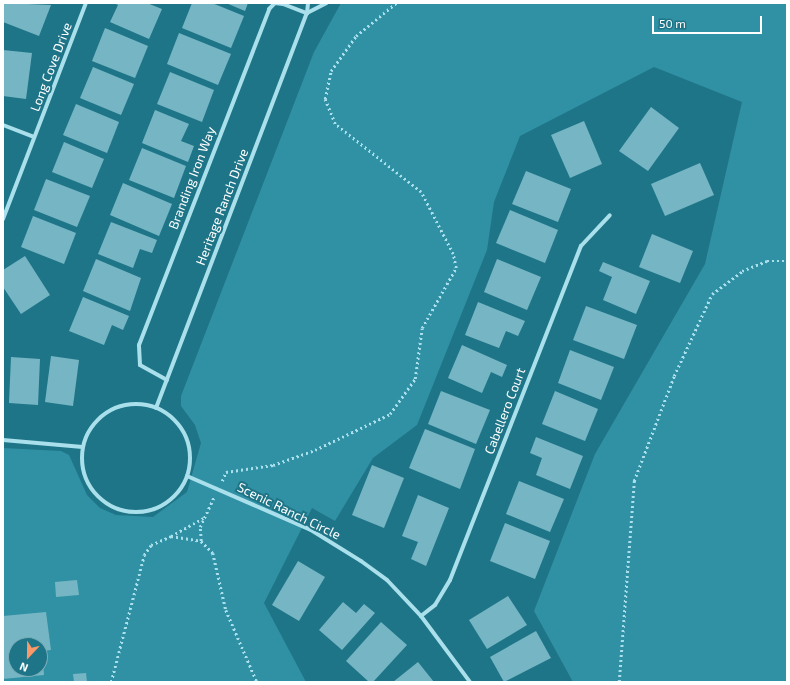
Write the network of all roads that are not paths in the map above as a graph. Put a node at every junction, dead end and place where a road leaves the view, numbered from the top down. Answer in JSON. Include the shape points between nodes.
{"nodes":[{"id":1,"x":86,"y":3,"type":"edge"},
{"id":2,"x":308,"y":3,"type":"edge"},
{"id":3,"x":327,"y":3,"type":"edge"},
{"id":4,"x":307,"y":14,"type":"junction"},
{"id":5,"x":3,"y":125,"type":"edge"},
{"id":6,"x":34,"y":138,"type":"junction"},
{"id":7,"x":610,"y":215,"type":"dead end"},
{"id":8,"x":3,"y":219,"type":"edge"},
{"id":9,"x":167,"y":380,"type":"junction"},
{"id":10,"x":156,"y":408,"type":"junction"},
{"id":11,"x":3,"y":440,"type":"edge"},
{"id":12,"x":83,"y":447,"type":"junction"},
{"id":13,"x":188,"y":476,"type":"junction"},
{"id":14,"x":421,"y":616,"type":"junction"},
{"id":15,"x":470,"y":682,"type":"edge"}],
"edges":[{"from":1,"to":6,"type":"street","name":"Long Cove Drive"},
{"from":2,"to":4,"type":"street","name":"Heritage Ranch Drive"},
{"from":3,"to":4,"type":"street"},
{"from":4,"to":9,"type":"street","name":"Heritage Ranch Drive"},
{"from":4,"to":9,"type":"street","name":"Branding Iron Way","via":[[283,4],[275,4],[269,9],[170,263],[137,356],[146,371]]},
{"from":5,"to":6,"type":"street"},
{"from":6,"to":8,"type":"street","name":"Long Cove Drive"},
{"from":7,"to":14,"type":"street","name":"Cabellero Court","via":[[581,246],[450,580],[435,605]]},
{"from":9,"to":10,"type":"street","name":"Heritage Ranch Drive"},
{"from":10,"to":12,"type":"street","via":[[141,404],[110,410],[98,420]]},
{"from":10,"to":13,"type":"street","via":[[170,416],[188,444]]},
{"from":11,"to":12,"type":"street"},
{"from":12,"to":13,"type":"street","via":[[82,465],[88,482],[98,497],[119,509],[149,511],[165,504],[179,492]]},
{"from":13,"to":14,"type":"street","name":"Scenic Ranch Circle","via":[[337,545],[387,580]]},
{"from":14,"to":15,"type":"street","name":"Scenic Ranch Circle"}]}
